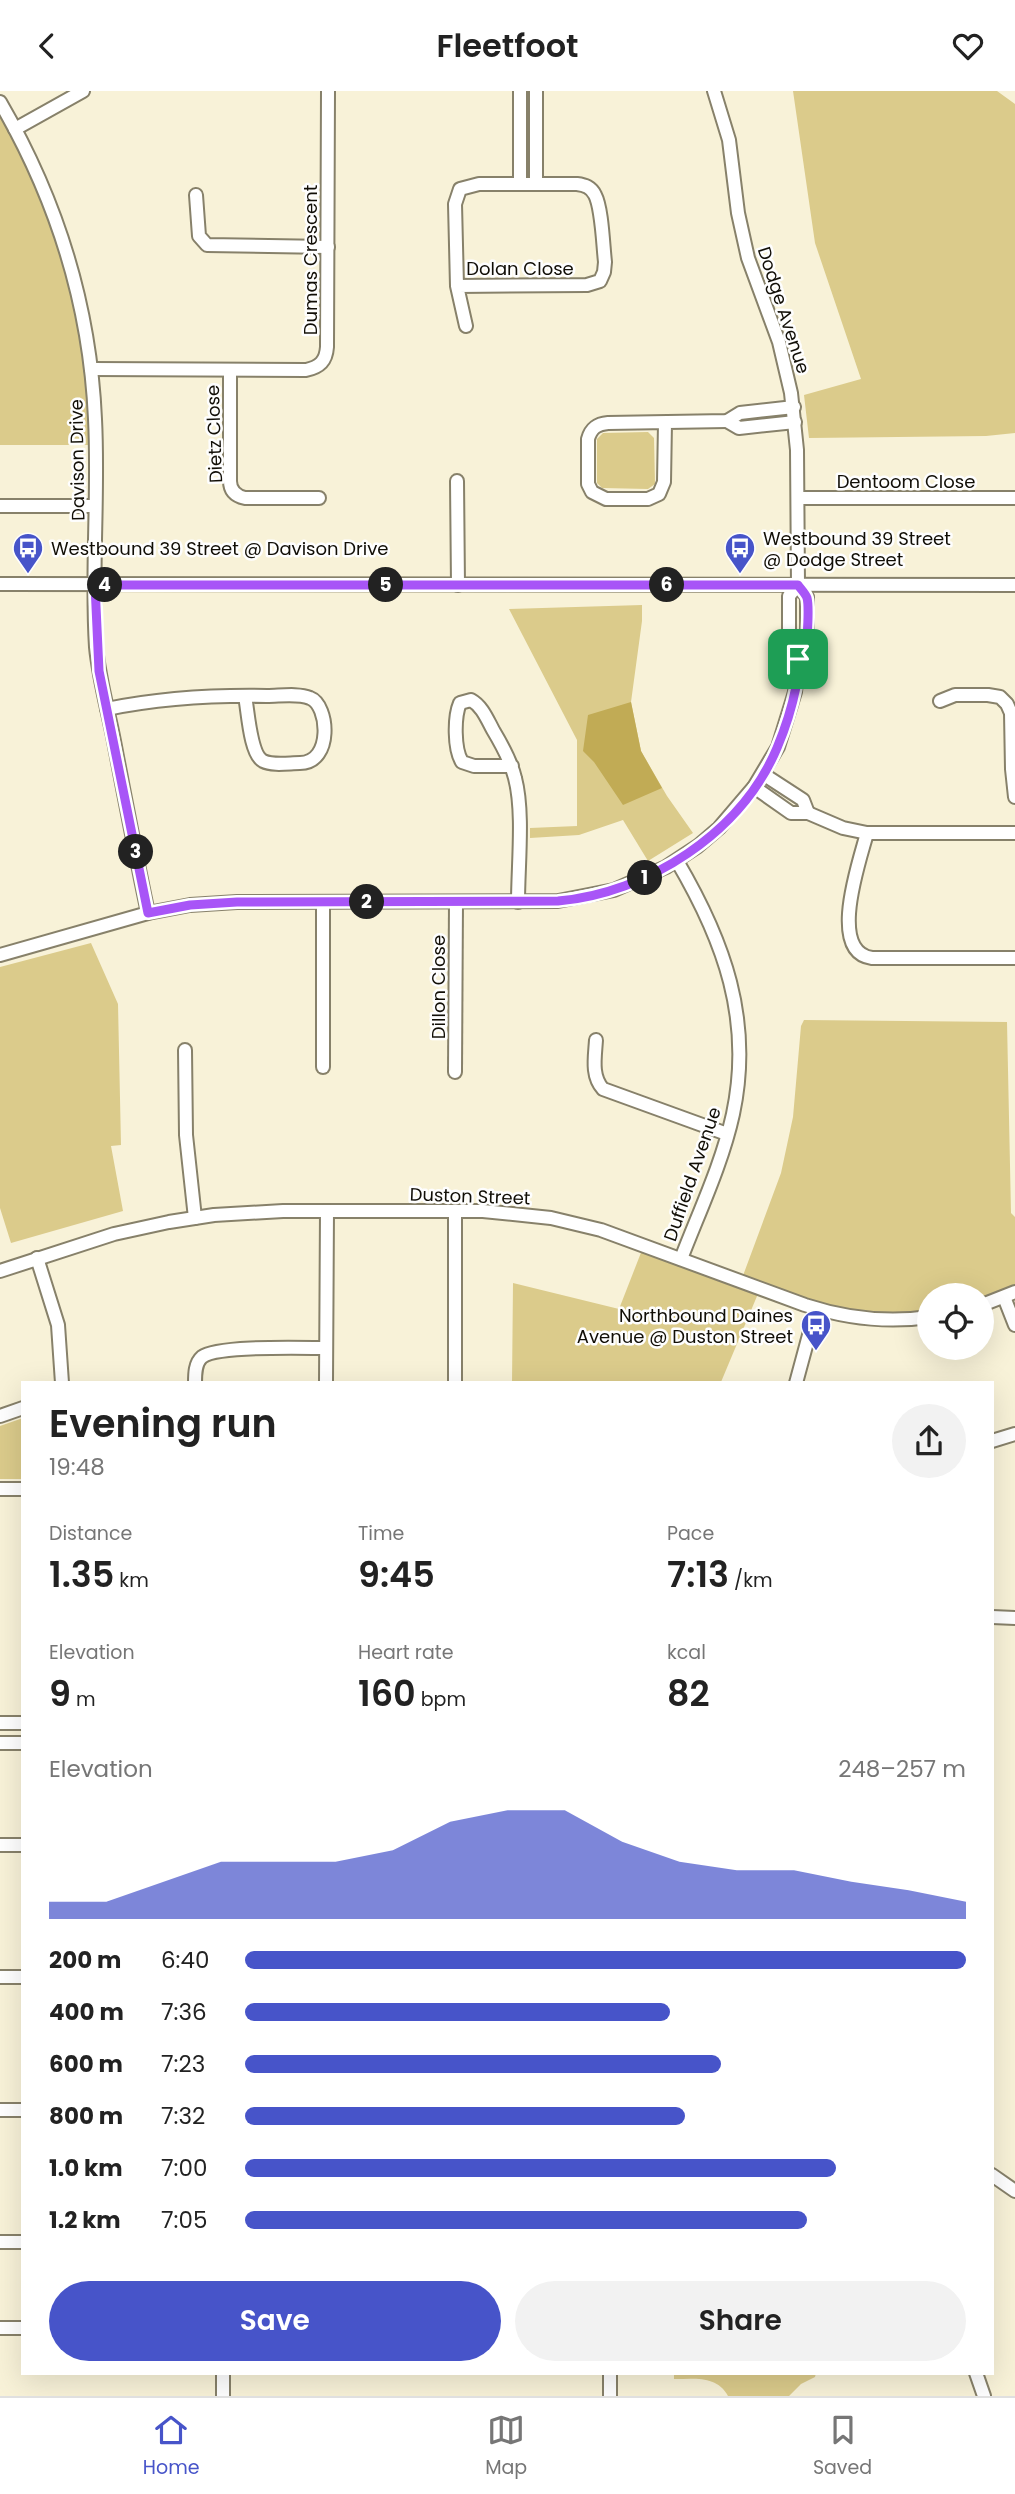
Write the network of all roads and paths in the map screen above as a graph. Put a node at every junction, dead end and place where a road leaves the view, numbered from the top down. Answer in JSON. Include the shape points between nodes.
{"nodes":[{"id":1,"x":83,"y":91,"type":"edge"},
{"id":2,"x":328,"y":91,"type":"edge"},
{"id":3,"x":520,"y":91,"type":"edge"},
{"id":4,"x":536,"y":91,"type":"edge"},
{"id":5,"x":715,"y":91,"type":"edge"},
{"id":6,"x":0,"y":103,"type":"edge"},
{"id":7,"x":520,"y":120,"type":"junction"},
{"id":8,"x":536,"y":120,"type":"junction"},
{"id":9,"x":15,"y":129,"type":"junction"},
{"id":10,"x":520,"y":184,"type":"junction"},
{"id":11,"x":536,"y":184,"type":"junction"},
{"id":12,"x":196,"y":195,"type":"dead end"},
{"id":13,"x":328,"y":247,"type":"junction"},
{"id":14,"x":457,"y":286,"type":"junction"},
{"id":15,"x":466,"y":326,"type":"dead end"},
{"id":16,"x":91,"y":369,"type":"junction"},
{"id":17,"x":229,"y":370,"type":"junction"},
{"id":18,"x":794,"y":407,"type":"junction"},
{"id":19,"x":727,"y":421,"type":"junction"},
{"id":20,"x":795,"y":422,"type":"junction"},
{"id":21,"x":664,"y":423,"type":"junction"},
{"id":22,"x":457,"y":481,"type":"dead end"},
{"id":23,"x":319,"y":498,"type":"dead end"},
{"id":24,"x":798,"y":498,"type":"junction"},
{"id":25,"x":1015,"y":499,"type":"edge"},
{"id":26,"x":0,"y":506,"type":"edge"},
{"id":27,"x":95,"y":506,"type":"junction"},
{"id":28,"x":0,"y":584,"type":"edge"},
{"id":29,"x":95,"y":585,"type":"junction"},
{"id":30,"x":458,"y":585,"type":"junction"},
{"id":31,"x":798,"y":585,"type":"junction"},
{"id":32,"x":1015,"y":585,"type":"edge"},
{"id":33,"x":246,"y":696,"type":"junction"},
{"id":34,"x":940,"y":701,"type":"dead end"},
{"id":35,"x":107,"y":709,"type":"junction"},
{"id":36,"x":512,"y":766,"type":"junction"},
{"id":37,"x":763,"y":774,"type":"junction"},
{"id":38,"x":754,"y":787,"type":"junction"},
{"id":39,"x":1015,"y":797,"type":"edge"},
{"id":40,"x":808,"y":813,"type":"junction"},
{"id":41,"x":867,"y":833,"type":"junction"},
{"id":42,"x":1015,"y":833,"type":"edge"},
{"id":43,"x":677,"y":861,"type":"junction"},
{"id":44,"x":323,"y":902,"type":"junction"},
{"id":45,"x":456,"y":902,"type":"junction"},
{"id":46,"x":518,"y":902,"type":"junction"},
{"id":47,"x":148,"y":913,"type":"junction"},
{"id":48,"x":0,"y":955,"type":"edge"},
{"id":49,"x":1015,"y":958,"type":"edge"},
{"id":50,"x":596,"y":1040,"type":"dead end"},
{"id":51,"x":185,"y":1050,"type":"dead end"},
{"id":52,"x":323,"y":1067,"type":"dead end"},
{"id":53,"x":456,"y":1072,"type":"dead end"},
{"id":54,"x":727,"y":1134,"type":"junction"},
{"id":55,"x":327,"y":1211,"type":"junction"},
{"id":56,"x":455,"y":1211,"type":"junction"},
{"id":57,"x":195,"y":1218,"type":"junction"},
{"id":58,"x":37,"y":1258,"type":"junction"},
{"id":59,"x":681,"y":1259,"type":"junction"},
{"id":60,"x":0,"y":1271,"type":"edge"},
{"id":61,"x":1009,"y":1295,"type":"edge"},
{"id":62,"x":816,"y":1309,"type":"junction"},
{"id":63,"x":917,"y":1317,"type":"edge"},
{"id":64,"x":1015,"y":1325,"type":"edge"},
{"id":65,"x":326,"y":1347,"type":"junction"},
{"id":66,"x":62,"y":1381,"type":"edge"},
{"id":67,"x":195,"y":1381,"type":"edge"},
{"id":68,"x":326,"y":1381,"type":"edge"},
{"id":69,"x":455,"y":1381,"type":"edge"},
{"id":70,"x":797,"y":1381,"type":"edge"},
{"id":71,"x":21,"y":1409,"type":"edge"},
{"id":72,"x":0,"y":1416,"type":"edge"},
{"id":73,"x":1015,"y":1434,"type":"edge"},
{"id":74,"x":994,"y":1440,"type":"edge"},
{"id":75,"x":0,"y":1489,"type":"edge"},
{"id":76,"x":21,"y":1489,"type":"edge"},
{"id":77,"x":994,"y":1618,"type":"edge"},
{"id":78,"x":1015,"y":1618,"type":"edge"},
{"id":79,"x":0,"y":1723,"type":"edge"},
{"id":80,"x":21,"y":1723,"type":"edge"},
{"id":81,"x":0,"y":1743,"type":"edge"},
{"id":82,"x":21,"y":1743,"type":"edge"},
{"id":83,"x":0,"y":1845,"type":"edge"},
{"id":84,"x":21,"y":1845,"type":"edge"},
{"id":85,"x":0,"y":1977,"type":"edge"},
{"id":86,"x":21,"y":1977,"type":"edge"},
{"id":87,"x":0,"y":2110,"type":"edge"},
{"id":88,"x":21,"y":2110,"type":"edge"},
{"id":89,"x":994,"y":2176,"type":"edge"},
{"id":90,"x":1015,"y":2191,"type":"edge"},
{"id":91,"x":0,"y":2242,"type":"edge"},
{"id":92,"x":21,"y":2242,"type":"edge"},
{"id":93,"x":0,"y":2328,"type":"edge"},
{"id":94,"x":21,"y":2328,"type":"edge"},
{"id":95,"x":223,"y":2375,"type":"edge"},
{"id":96,"x":610,"y":2375,"type":"edge"},
{"id":97,"x":977,"y":2375,"type":"edge"},
{"id":98,"x":223,"y":2396,"type":"edge"},
{"id":99,"x":610,"y":2396,"type":"edge"},
{"id":100,"x":984,"y":2396,"type":"edge"}],
"edges":[{"from":1,"to":9,"type":"street"},
{"from":2,"to":13,"type":"street","name":"Dumas Crescent"},
{"from":3,"to":7,"type":"street"},
{"from":4,"to":8,"type":"street"},
{"from":5,"to":18,"type":"street","name":"Dodge Avenue","via":[[729,141],[744,242],[779,342]]},
{"from":6,"to":9,"type":"street","name":"Davison Drive"},
{"from":7,"to":8,"type":"street"},
{"from":7,"to":10,"type":"street"},
{"from":8,"to":11,"type":"street"},
{"from":9,"to":16,"type":"street","name":"Davison Drive","via":[[60,230],[82,310]]},
{"from":10,"to":11,"type":"street","name":"Dolan Close"},
{"from":10,"to":14,"type":"street","name":"Dolan Close","via":[[460,189],[456,204]]},
{"from":11,"to":14,"type":"street","name":"Dolan Close","via":[[577,184],[592,191],[605,267],[600,281],[587,285]]},
{"from":12,"to":13,"type":"street","via":[[199,236],[207,245]]},
{"from":13,"to":17,"type":"street","name":"Dumas Crescent","via":[[327,347],[321,364],[306,370]]},
{"from":14,"to":15,"type":"street","name":"Dolan Close"},
{"from":16,"to":17,"type":"street","name":"Dumas Crescent"},
{"from":16,"to":27,"type":"street","name":"Davison Drive"},
{"from":17,"to":23,"type":"street","name":"Dietz Close","via":[[230,481],[235,494],[245,498]]},
{"from":18,"to":19,"type":"street","via":[[740,413]]},
{"from":18,"to":20,"type":"street","name":"Dodge Avenue"},
{"from":19,"to":20,"type":"street","via":[[739,428]]},
{"from":19,"to":21,"type":"street"},
{"from":20,"to":24,"type":"street","name":"Dodge Avenue"},
{"from":21,"to":21,"type":"street","via":[[608,423],[592,429],[588,439],[592,492],[606,499],[648,499],[659,494],[664,482]]},
{"from":22,"to":30,"type":"street"},
{"from":24,"to":25,"type":"street","name":"Dentoom Close"},
{"from":24,"to":31,"type":"street","name":"Dodge Avenue"},
{"from":26,"to":27,"type":"street"},
{"from":27,"to":29,"type":"street","name":"Davison Drive"},
{"from":28,"to":29,"type":"street"},
{"from":29,"to":30,"type":"street"},
{"from":29,"to":35,"type":"street","name":"Davison Drive","via":[[97,659]]},
{"from":30,"to":31,"type":"street"},
{"from":31,"to":32,"type":"street"},
{"from":31,"to":37,"type":"street","name":"Dodge Avenue","via":[[789,596],[789,643],[798,659],[798,674],[778,747]]},
{"from":33,"to":33,"type":"street","via":[[254,751],[260,759],[307,763],[320,755],[323,714],[315,700]]},
{"from":33,"to":35,"type":"street","via":[[177,697]]},
{"from":34,"to":39,"type":"street","via":[[955,695],[988,695],[1007,703]]},
{"from":35,"to":47,"type":"street","name":"Davison Drive"},
{"from":36,"to":36,"type":"street","via":[[479,706],[471,700],[460,703],[460,759],[469,766]]},
{"from":36,"to":46,"type":"street","via":[[518,791]]},
{"from":37,"to":38,"type":"street"},
{"from":37,"to":40,"type":"street","via":[[803,800]]},
{"from":38,"to":40,"type":"street","via":[[791,813]]},
{"from":38,"to":43,"type":"street","via":[[719,828]]},
{"from":40,"to":41,"type":"street"},
{"from":41,"to":42,"type":"street"},
{"from":41,"to":49,"type":"street","via":[[849,907],[852,944],[860,955]]},
{"from":43,"to":46,"type":"street","via":[[606,893]]},
{"from":43,"to":54,"type":"street","name":"Duffield Avenue","via":[[719,942],[735,1000],[739,1067]]},
{"from":44,"to":45,"type":"street"},
{"from":44,"to":47,"type":"street","via":[[221,903]]},
{"from":44,"to":52,"type":"street"},
{"from":45,"to":46,"type":"street"},
{"from":45,"to":53,"type":"street","name":"Dillon Close"},
{"from":47,"to":48,"type":"street"},
{"from":50,"to":54,"type":"street","via":[[595,1072],[603,1089]]},
{"from":51,"to":57,"type":"street","via":[[186,1135]]},
{"from":54,"to":59,"type":"street","name":"Duffield Avenue"},
{"from":55,"to":56,"type":"street","name":"Duston Street"},
{"from":55,"to":57,"type":"street","name":"Duston Street"},
{"from":55,"to":65,"type":"street"},
{"from":56,"to":59,"type":"street","name":"Duston Street","via":[[568,1221]]},
{"from":56,"to":69,"type":"street"},
{"from":57,"to":58,"type":"street","name":"Duston Street","via":[[114,1234]]},
{"from":58,"to":60,"type":"street","name":"Duston Street"},
{"from":58,"to":66,"type":"street","via":[[58,1325]]},
{"from":59,"to":62,"type":"street","name":"Duston Street"},
{"from":61,"to":64,"type":"street"},
{"from":62,"to":63,"type":"street","name":"Duston Street","via":[[876,1319]]},
{"from":62,"to":70,"type":"street"},
{"from":65,"to":67,"type":"street","via":[[213,1352],[198,1362]]},
{"from":65,"to":68,"type":"street"},
{"from":71,"to":72,"type":"street"},
{"from":73,"to":74,"type":"street"},
{"from":75,"to":76,"type":"street"},
{"from":77,"to":78,"type":"street"},
{"from":79,"to":80,"type":"street"},
{"from":81,"to":82,"type":"street"},
{"from":83,"to":84,"type":"street"},
{"from":85,"to":86,"type":"street"},
{"from":87,"to":88,"type":"street"},
{"from":89,"to":90,"type":"street"},
{"from":91,"to":92,"type":"street"},
{"from":93,"to":94,"type":"street"},
{"from":95,"to":98,"type":"street"},
{"from":96,"to":99,"type":"street"},
{"from":97,"to":100,"type":"street"}]}
